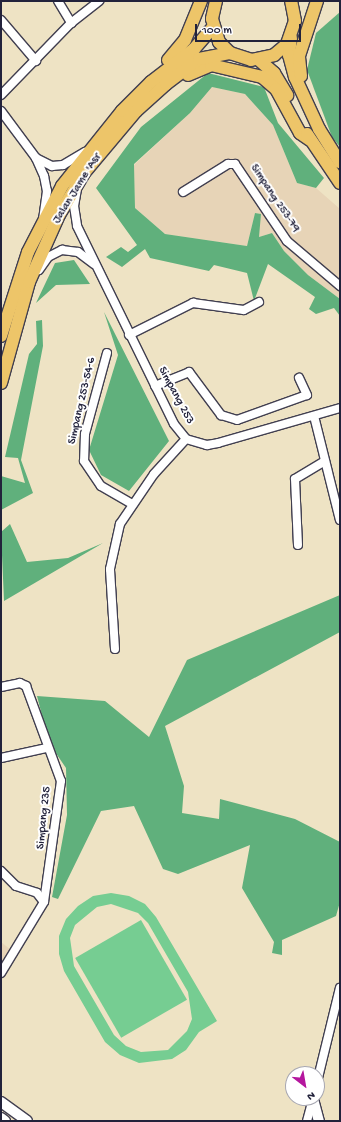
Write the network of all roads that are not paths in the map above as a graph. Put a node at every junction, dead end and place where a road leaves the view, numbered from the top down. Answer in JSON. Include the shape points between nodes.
{"nodes":[{"id":1,"x":58,"y":1,"type":"edge"},
{"id":2,"x":99,"y":1,"type":"edge"},
{"id":3,"x":202,"y":1,"type":"edge"},
{"id":4,"x":216,"y":1,"type":"edge"},
{"id":5,"x":291,"y":1,"type":"edge"},
{"id":6,"x":302,"y":1,"type":"edge"},
{"id":7,"x":318,"y":1,"type":"edge"},
{"id":8,"x":295,"y":13,"type":"junction"},
{"id":9,"x":1,"y":20,"type":"edge"},
{"id":10,"x":71,"y":23,"type":"junction"},
{"id":11,"x":213,"y":27,"type":"junction"},
{"id":12,"x":291,"y":37,"type":"junction"},
{"id":13,"x":230,"y":53,"type":"junction"},
{"id":14,"x":259,"y":60,"type":"junction"},
{"id":15,"x":36,"y":61,"type":"junction"},
{"id":16,"x":151,"y":82,"type":"junction"},
{"id":17,"x":1,"y":95,"type":"edge"},
{"id":18,"x":150,"y":98,"type":"junction"},
{"id":19,"x":1,"y":111,"type":"edge"},
{"id":20,"x":319,"y":129,"type":"junction"},
{"id":21,"x":310,"y":140,"type":"junction"},
{"id":22,"x":85,"y":152,"type":"junction"},
{"id":23,"x":36,"y":158,"type":"junction"},
{"id":24,"x":340,"y":162,"type":"edge"},
{"id":25,"x":78,"y":183,"type":"junction"},
{"id":26,"x":340,"y":183,"type":"edge"},
{"id":27,"x":183,"y":192,"type":"dead end"},
{"id":28,"x":43,"y":221,"type":"junction"},
{"id":29,"x":94,"y":264,"type":"junction"},
{"id":30,"x":28,"y":282,"type":"junction"},
{"id":31,"x":340,"y":286,"type":"edge"},
{"id":32,"x":259,"y":302,"type":"dead end"},
{"id":33,"x":1,"y":336,"type":"edge"},
{"id":34,"x":129,"y":336,"type":"junction"},
{"id":35,"x":107,"y":353,"type":"dead end"},
{"id":36,"x":299,"y":378,"type":"dead end"},
{"id":37,"x":1,"y":383,"type":"edge"},
{"id":38,"x":155,"y":386,"type":"junction"},
{"id":39,"x":340,"y":408,"type":"edge"},
{"id":40,"x":314,"y":416,"type":"junction"},
{"id":41,"x":186,"y":439,"type":"junction"},
{"id":42,"x":325,"y":461,"type":"junction"},
{"id":43,"x":132,"y":504,"type":"junction"},
{"id":44,"x":340,"y":520,"type":"edge"},
{"id":45,"x":298,"y":545,"type":"dead end"},
{"id":46,"x":115,"y":649,"type":"dead end"},
{"id":47,"x":1,"y":687,"type":"edge"},
{"id":48,"x":46,"y":748,"type":"junction"},
{"id":49,"x":1,"y":758,"type":"edge"},
{"id":50,"x":1,"y":871,"type":"edge"},
{"id":51,"x":44,"y":902,"type":"junction"},
{"id":52,"x":1,"y":973,"type":"edge"},
{"id":53,"x":340,"y":989,"type":"edge"},
{"id":54,"x":321,"y":1066,"type":"edge"},
{"id":55,"x":2,"y":1104,"type":"edge"},
{"id":56,"x":311,"y":1106,"type":"edge"},
{"id":57,"x":315,"y":1106,"type":"edge"},
{"id":58,"x":1,"y":1118,"type":"edge"},
{"id":59,"x":5,"y":1121,"type":"edge"},
{"id":60,"x":27,"y":1121,"type":"edge"},
{"id":61,"x":307,"y":1121,"type":"edge"},
{"id":62,"x":319,"y":1121,"type":"edge"}],
"edges":[{"from":1,"to":10,"type":"street"},
{"from":2,"to":10,"type":"street"},
{"from":3,"to":16,"type":"main road","via":[[181,48],[155,70]]},
{"from":4,"to":11,"type":"main road"},
{"from":5,"to":8,"type":"main road"},
{"from":6,"to":8,"type":"main road"},
{"from":7,"to":20,"type":"main road","via":[[308,21],[299,64]]},
{"from":8,"to":12,"type":"main road"},
{"from":9,"to":15,"type":"street"},
{"from":10,"to":15,"type":"street"},
{"from":11,"to":13,"type":"main road","via":[[219,42]]},
{"from":11,"to":16,"type":"main road","name":"Jalan Jame 'Asr","via":[[194,49]]},
{"from":12,"to":14,"type":"main road","via":[[278,52]]},
{"from":12,"to":20,"type":"main road","via":[[291,66]]},
{"from":13,"to":14,"type":"main road","via":[[243,59]]},
{"from":13,"to":18,"type":"main road","name":"Jalan Jame 'Asr","via":[[198,59]]},
{"from":14,"to":21,"type":"main road","via":[[279,81]]},
{"from":15,"to":17,"type":"street"},
{"from":16,"to":22,"type":"main road","name":"Jalan Jame 'Asr"},
{"from":18,"to":21,"type":"main road","via":[[162,95],[202,67],[235,69],[270,84],[300,133]]},
{"from":18,"to":25,"type":"main road","name":"Jalan Jame 'Asr","via":[[107,143]]},
{"from":19,"to":23,"type":"street"},
{"from":20,"to":24,"type":"main road"},
{"from":21,"to":26,"type":"main road"},
{"from":22,"to":23,"type":"street","via":[[63,165],[52,166]]},
{"from":22,"to":28,"type":"main road","name":"Jalan Jame 'Asr"},
{"from":23,"to":28,"type":"street","via":[[47,184]]},
{"from":25,"to":29,"type":"street","name":"Simpang 253","via":[[74,216]]},
{"from":25,"to":30,"type":"main road","name":"Jalan Jame 'Asr"},
{"from":27,"to":31,"type":"street","name":"Simpang 253-79","via":[[228,164],[235,164],[287,241]]},
{"from":28,"to":33,"type":"main road","name":"Jalan Jame 'Asr","via":[[16,284]]},
{"from":29,"to":30,"type":"street","name":"Simpang 253","via":[[78,252],[62,250],[48,257]]},
{"from":29,"to":34,"type":"street","name":"Simpang 253"},
{"from":30,"to":37,"type":"main road","name":"Jalan Jame 'Asr"},
{"from":32,"to":34,"type":"street","via":[[244,310],[193,303]]},
{"from":34,"to":38,"type":"street","name":"Simpang 253"},
{"from":35,"to":43,"type":"street","name":"Simpang 253-54-6","via":[[85,434],[84,461],[101,486]]},
{"from":36,"to":38,"type":"street","via":[[307,395],[237,420],[222,415],[189,372]]},
{"from":38,"to":41,"type":"street","name":"Simpang 253"},
{"from":39,"to":40,"type":"street","name":"Simpang 253"},
{"from":40,"to":41,"type":"street","name":"Simpang 253","via":[[207,445]]},
{"from":40,"to":42,"type":"street"},
{"from":41,"to":43,"type":"street"},
{"from":42,"to":44,"type":"street"},
{"from":42,"to":45,"type":"street","via":[[295,479]]},
{"from":43,"to":46,"type":"street","via":[[120,524],[110,569]]},
{"from":47,"to":48,"type":"street","name":"Simpang 235","via":[[20,683],[26,686],[43,727]]},
{"from":48,"to":49,"type":"street"},
{"from":48,"to":51,"type":"street","name":"Simpang 235","via":[[60,776],[61,786]]},
{"from":50,"to":51,"type":"street","via":[[16,886],[37,893]]},
{"from":51,"to":52,"type":"street","name":"Simpang 235"},
{"from":53,"to":54,"type":"street"},
{"from":55,"to":60,"type":"street"},
{"from":56,"to":61,"type":"street"},
{"from":57,"to":62,"type":"street"},
{"from":58,"to":59,"type":"street"}]}
